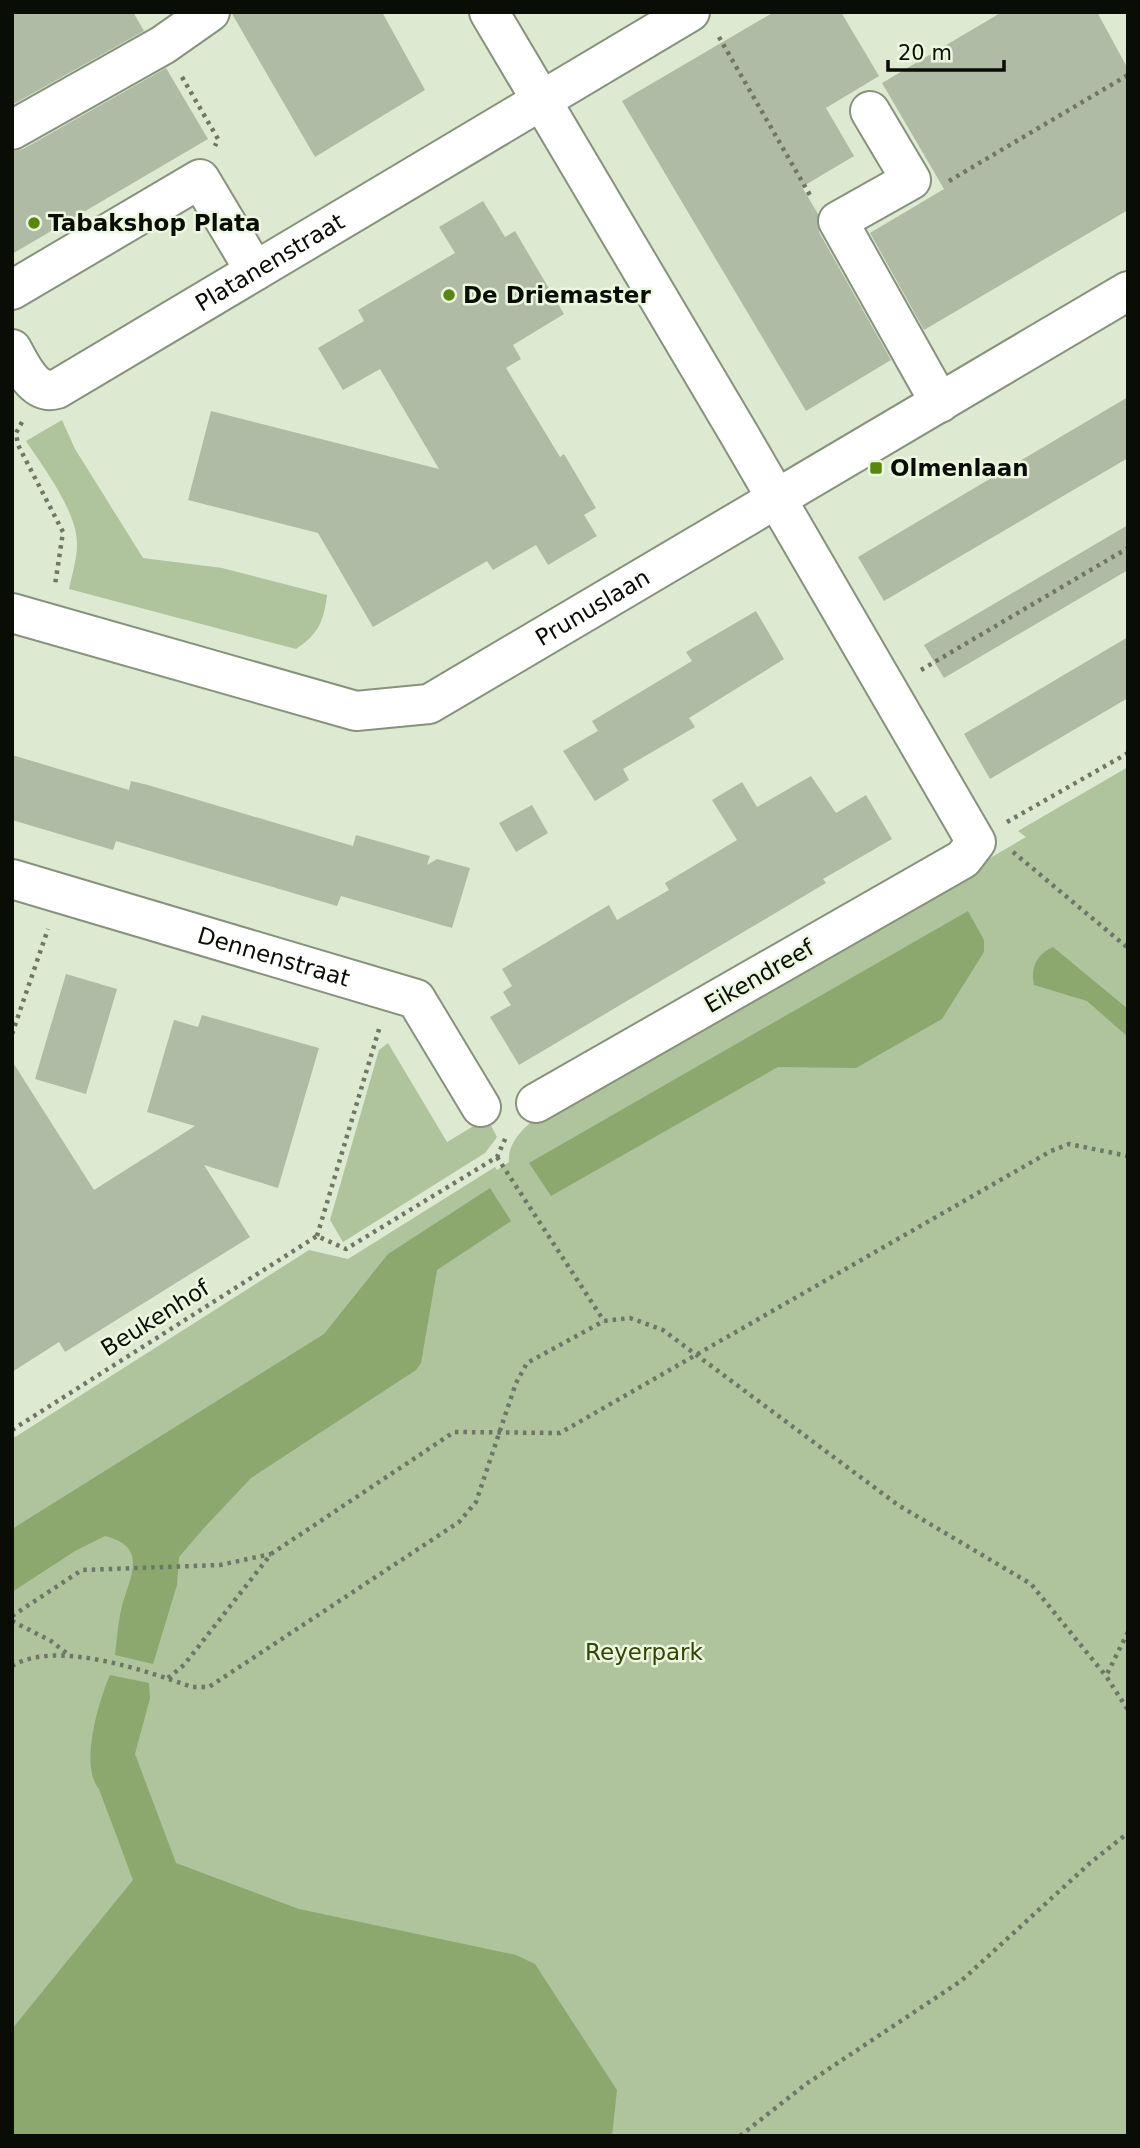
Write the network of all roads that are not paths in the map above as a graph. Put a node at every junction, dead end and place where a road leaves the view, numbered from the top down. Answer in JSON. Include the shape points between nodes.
{"nodes":[{"id":1,"x":210,"y":12,"type":"edge"},
{"id":2,"x":489,"y":12,"type":"edge"},
{"id":3,"x":704,"y":24,"type":"edge"},
{"id":4,"x":541,"y":102,"type":"junction"},
{"id":5,"x":870,"y":111,"type":"dead end"},
{"id":6,"x":12,"y":130,"type":"edge"},
{"id":7,"x":255,"y":271,"type":"junction"},
{"id":8,"x":12,"y":290,"type":"edge"},
{"id":9,"x":1128,"y":291,"type":"edge"},
{"id":10,"x":12,"y":349,"type":"edge"},
{"id":11,"x":940,"y":404,"type":"junction"},
{"id":12,"x":777,"y":499,"type":"junction"},
{"id":13,"x":29,"y":617,"type":"edge"},
{"id":14,"x":12,"y":879,"type":"edge"},
{"id":15,"x":536,"y":1103,"type":"road end"},
{"id":16,"x":481,"y":1107,"type":"dead end"}],
"edges":[{"from":1,"to":6,"type":"street","via":[[163,45]]},
{"from":2,"to":4,"type":"street"},
{"from":3,"to":4,"type":"street","name":"Platanenstraat"},
{"from":4,"to":7,"type":"street","name":"Platanenstraat"},
{"from":4,"to":12,"type":"street"},
{"from":5,"to":11,"type":"street","via":[[911,180],[838,221]]},
{"from":7,"to":8,"type":"street","via":[[200,179]]},
{"from":7,"to":10,"type":"street","name":"Platanenstraat","via":[[57,389],[45,390],[35,384]]},
{"from":9,"to":11,"type":"street","name":"Prunuslaan"},
{"from":11,"to":12,"type":"street","name":"Prunuslaan"},
{"from":12,"to":13,"type":"street","name":"Prunuslaan","via":[[429,704],[356,712]]},
{"from":12,"to":15,"type":"street","name":"Eikendreef","via":[[976,842],[963,859]]},
{"from":14,"to":16,"type":"street","name":"Dennenstraat","via":[[416,999]]}]}
